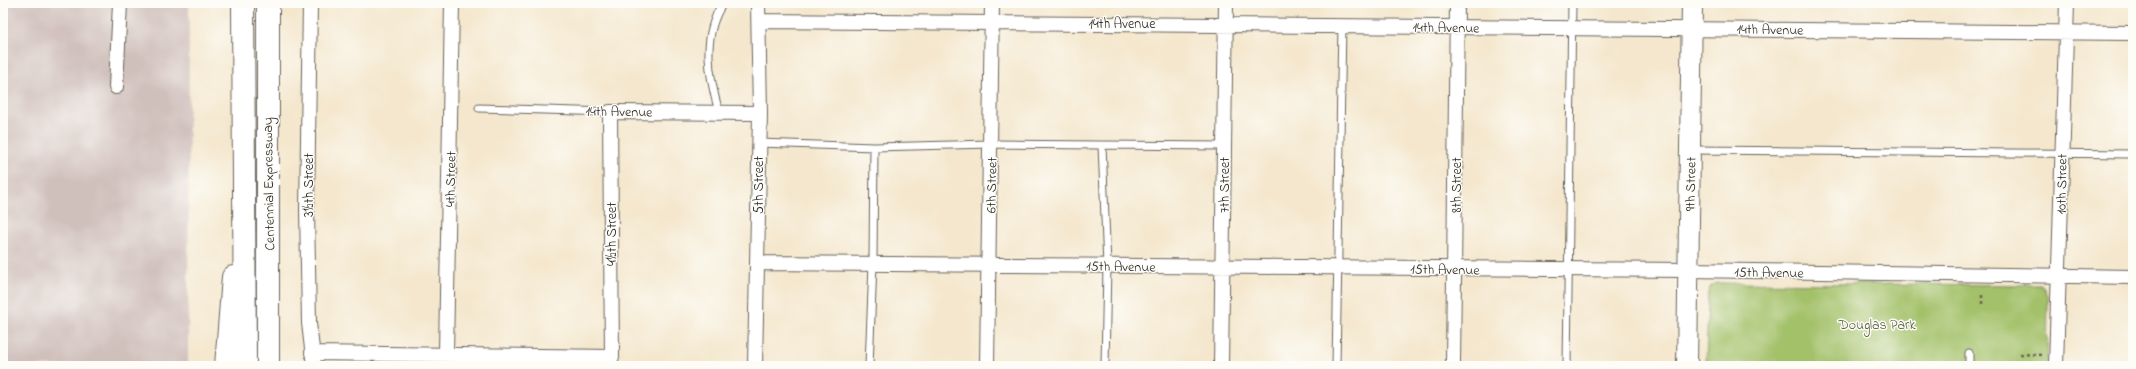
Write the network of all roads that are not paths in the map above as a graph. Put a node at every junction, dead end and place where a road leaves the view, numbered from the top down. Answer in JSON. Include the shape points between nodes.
{"nodes":[{"id":1,"x":120,"y":3,"type":"edge"},
{"id":2,"x":244,"y":3,"type":"edge"},
{"id":3,"x":268,"y":3,"type":"edge"},
{"id":4,"x":310,"y":3,"type":"edge"},
{"id":5,"x":452,"y":3,"type":"edge"},
{"id":6,"x":723,"y":3,"type":"edge"},
{"id":7,"x":758,"y":3,"type":"edge"},
{"id":8,"x":992,"y":3,"type":"edge"},
{"id":9,"x":1226,"y":3,"type":"edge"},
{"id":10,"x":1457,"y":3,"type":"edge"},
{"id":11,"x":1572,"y":3,"type":"edge"},
{"id":12,"x":1692,"y":3,"type":"edge"},
{"id":13,"x":2067,"y":3,"type":"edge"},
{"id":14,"x":759,"y":21,"type":"junction"},
{"id":15,"x":992,"y":22,"type":"junction"},
{"id":16,"x":1226,"y":24,"type":"junction"},
{"id":17,"x":1342,"y":25,"type":"junction"},
{"id":18,"x":1457,"y":27,"type":"junction"},
{"id":19,"x":1572,"y":27,"type":"junction"},
{"id":20,"x":1692,"y":28,"type":"junction"},
{"id":21,"x":2067,"y":33,"type":"junction"},
{"id":22,"x":2133,"y":33,"type":"edge"},
{"id":23,"x":116,"y":87,"type":"dead end"},
{"id":24,"x":479,"y":108,"type":"dead end"},
{"id":25,"x":610,"y":112,"type":"junction"},
{"id":26,"x":718,"y":112,"type":"junction"},
{"id":27,"x":760,"y":113,"type":"junction"},
{"id":28,"x":759,"y":142,"type":"junction"},
{"id":29,"x":991,"y":144,"type":"junction"},
{"id":30,"x":1102,"y":145,"type":"junction"},
{"id":31,"x":1224,"y":146,"type":"junction"},
{"id":32,"x":874,"y":147,"type":"junction"},
{"id":33,"x":1690,"y":150,"type":"junction"},
{"id":34,"x":2133,"y":154,"type":"edge"},
{"id":35,"x":2062,"y":155,"type":"junction"},
{"id":36,"x":244,"y":180,"type":"junction"},
{"id":37,"x":758,"y":263,"type":"junction"},
{"id":38,"x":873,"y":264,"type":"junction"},
{"id":39,"x":990,"y":264,"type":"junction"},
{"id":40,"x":1107,"y":266,"type":"junction"},
{"id":41,"x":1224,"y":268,"type":"junction"},
{"id":42,"x":1337,"y":268,"type":"junction"},
{"id":43,"x":1455,"y":269,"type":"junction"},
{"id":44,"x":1567,"y":269,"type":"junction"},
{"id":45,"x":1688,"y":270,"type":"junction"},
{"id":46,"x":2133,"y":276,"type":"edge"},
{"id":47,"x":2059,"y":277,"type":"junction"},
{"id":48,"x":1969,"y":353,"type":"dead end"},
{"id":49,"x":446,"y":354,"type":"junction"},
{"id":50,"x":313,"y":359,"type":"edge"},
{"id":51,"x":226,"y":366,"type":"edge"},
{"id":52,"x":245,"y":366,"type":"edge"},
{"id":53,"x":268,"y":366,"type":"edge"},
{"id":54,"x":755,"y":366,"type":"edge"},
{"id":55,"x":869,"y":366,"type":"edge"},
{"id":56,"x":987,"y":366,"type":"edge"},
{"id":57,"x":1105,"y":366,"type":"edge"},
{"id":58,"x":1221,"y":366,"type":"edge"},
{"id":59,"x":1336,"y":366,"type":"edge"},
{"id":60,"x":1453,"y":366,"type":"edge"},
{"id":61,"x":1567,"y":366,"type":"edge"},
{"id":62,"x":1687,"y":366,"type":"edge"},
{"id":63,"x":1969,"y":366,"type":"edge"},
{"id":64,"x":2056,"y":366,"type":"edge"}],
"edges":[{"from":1,"to":23,"type":"street"},
{"from":2,"to":36,"type":"highway","name":"Centennial Expressway"},
{"from":3,"to":53,"type":"highway","name":"Centennial Expressway"},
{"from":4,"to":50,"type":"street","name":"3½th Street","via":[[308,209],[309,323]]},
{"from":5,"to":49,"type":"street","name":"4th Street"},
{"from":6,"to":26,"type":"lane","via":[[716,13],[710,35],[710,81]]},
{"from":7,"to":14,"type":"street","name":"5th Street"},
{"from":8,"to":15,"type":"street","name":"6th Street"},
{"from":9,"to":16,"type":"street","name":"7th Street"},
{"from":10,"to":18,"type":"street","name":"8th Street"},
{"from":11,"to":19,"type":"lane"},
{"from":12,"to":20,"type":"street","name":"9th Street"},
{"from":13,"to":21,"type":"street","name":"10th Street"},
{"from":14,"to":15,"type":"street","name":"14th Avenue"},
{"from":14,"to":27,"type":"street","name":"5th Street"},
{"from":15,"to":16,"type":"street","name":"14th Avenue"},
{"from":15,"to":29,"type":"street","name":"6th Street"},
{"from":16,"to":17,"type":"street","name":"14th Avenue"},
{"from":16,"to":31,"type":"street","name":"7th Street"},
{"from":17,"to":18,"type":"street","name":"14th Avenue"},
{"from":17,"to":42,"type":"lane"},
{"from":18,"to":19,"type":"street","name":"14th Avenue"},
{"from":18,"to":43,"type":"street","name":"8th Street"},
{"from":19,"to":20,"type":"street","name":"14th Avenue"},
{"from":19,"to":44,"type":"lane"},
{"from":20,"to":21,"type":"street","name":"14th Avenue"},
{"from":20,"to":33,"type":"street","name":"9th Street"},
{"from":21,"to":22,"type":"street","name":"14th Avenue"},
{"from":21,"to":35,"type":"street","name":"10th Street"},
{"from":24,"to":25,"type":"lane","name":"14th Avenue"},
{"from":25,"to":26,"type":"street","name":"14th Avenue"},
{"from":25,"to":49,"type":"street","name":"4½th Street","via":[[612,357]]},
{"from":26,"to":27,"type":"street","name":"14th Avenue"},
{"from":27,"to":28,"type":"street","name":"5th Street"},
{"from":28,"to":32,"type":"lane"},
{"from":28,"to":37,"type":"street","name":"5th Street"},
{"from":29,"to":30,"type":"lane"},
{"from":29,"to":32,"type":"lane"},
{"from":29,"to":39,"type":"street","name":"6th Street"},
{"from":30,"to":31,"type":"lane"},
{"from":30,"to":40,"type":"lane"},
{"from":31,"to":41,"type":"street","name":"7th Street"},
{"from":32,"to":38,"type":"lane"},
{"from":33,"to":35,"type":"lane"},
{"from":33,"to":45,"type":"street","name":"9th Street"},
{"from":34,"to":35,"type":"lane"},
{"from":35,"to":47,"type":"street","name":"10th Street"},
{"from":36,"to":51,"type":"highway","via":[[228,318]]},
{"from":36,"to":52,"type":"highway","name":"Centennial Expressway"},
{"from":37,"to":38,"type":"street","name":"15th Avenue"},
{"from":37,"to":54,"type":"street","name":"5th Street"},
{"from":38,"to":39,"type":"street","name":"15th Avenue"},
{"from":38,"to":55,"type":"lane"},
{"from":39,"to":40,"type":"street","name":"15th Avenue"},
{"from":39,"to":56,"type":"street","name":"6th Street"},
{"from":40,"to":41,"type":"street","name":"15th Avenue"},
{"from":40,"to":57,"type":"lane"},
{"from":41,"to":42,"type":"street","name":"15th Avenue"},
{"from":41,"to":58,"type":"street","name":"7th Street"},
{"from":42,"to":43,"type":"street","name":"15th Avenue"},
{"from":42,"to":59,"type":"lane"},
{"from":43,"to":44,"type":"street","name":"15th Avenue"},
{"from":43,"to":60,"type":"street","name":"8th Street"},
{"from":44,"to":45,"type":"street","name":"15th Avenue"},
{"from":44,"to":61,"type":"lane"},
{"from":45,"to":47,"type":"street","name":"15th Avenue"},
{"from":45,"to":62,"type":"street","name":"9th Street"},
{"from":46,"to":47,"type":"street","name":"15th Avenue"},
{"from":47,"to":64,"type":"street","name":"10th Street"},
{"from":48,"to":63,"type":"lane"},
{"from":49,"to":50,"type":"street"}]}
